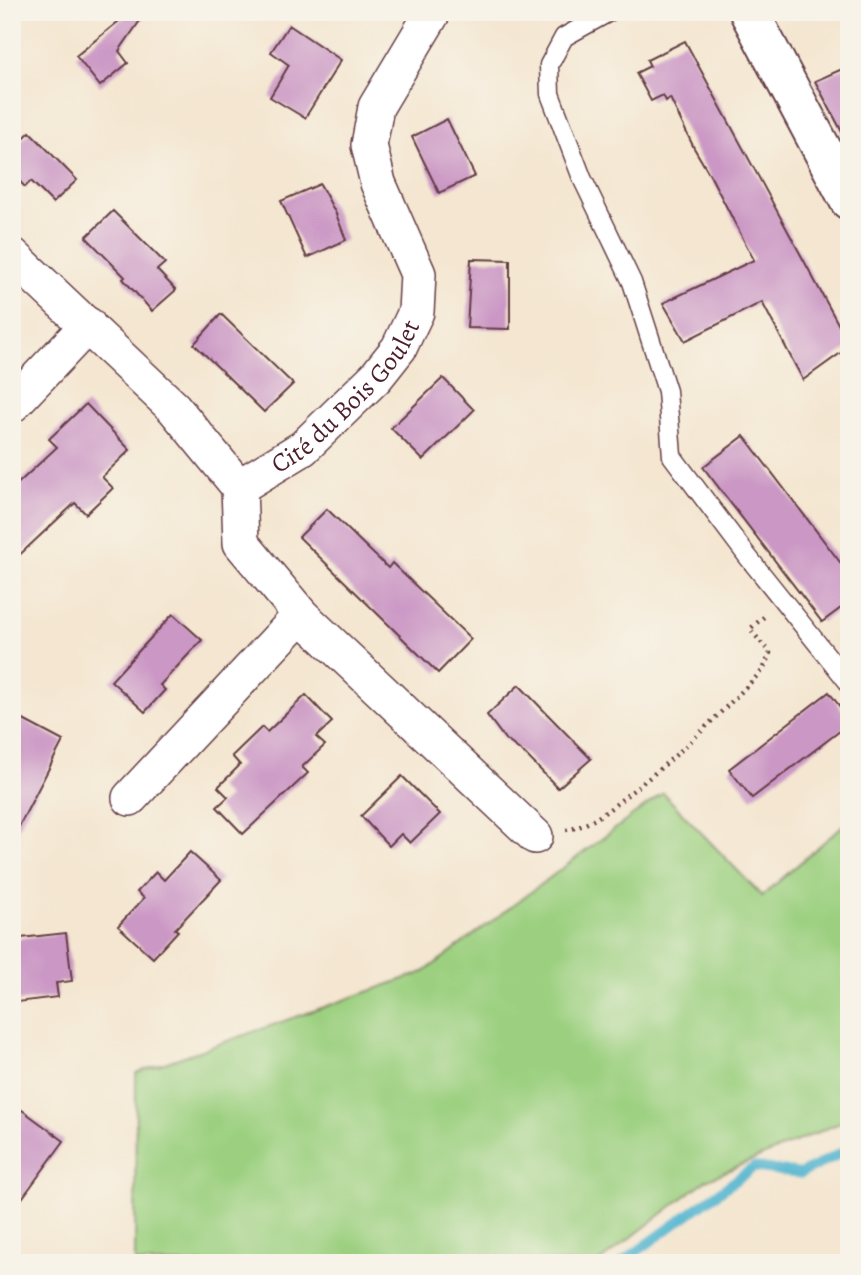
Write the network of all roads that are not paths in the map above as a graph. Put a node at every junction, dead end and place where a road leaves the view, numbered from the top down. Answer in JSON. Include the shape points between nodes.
{"nodes":[{"id":1,"x":433,"y":12,"type":"edge"},
{"id":2,"x":609,"y":12,"type":"edge"},
{"id":3,"x":749,"y":12,"type":"edge"},
{"id":4,"x":849,"y":200,"type":"edge"},
{"id":5,"x":12,"y":255,"type":"edge"},
{"id":6,"x":88,"y":325,"type":"junction"},
{"id":7,"x":12,"y":405,"type":"edge"},
{"id":8,"x":239,"y":487,"type":"junction"},
{"id":9,"x":300,"y":615,"type":"junction"},
{"id":10,"x":849,"y":683,"type":"edge"},
{"id":11,"x":131,"y":798,"type":"dead end"},
{"id":12,"x":535,"y":836,"type":"road end"}],
"edges":[{"from":1,"to":8,"type":"street","name":"Cité du Bois Goulet","via":[[376,107],[369,145],[378,183],[418,274],[416,312],[399,348],[376,377],[303,448]]},
{"from":2,"to":10,"type":"lane","via":[[564,37],[549,65],[550,93],[582,178],[632,282],[667,391],[673,456]]},
{"from":3,"to":4,"type":"main road"},
{"from":5,"to":6,"type":"street","name":"Cité du Bois Goulet"},
{"from":6,"to":7,"type":"street"},
{"from":6,"to":8,"type":"street","name":"Cité du Bois Goulet","via":[[174,408]]},
{"from":8,"to":9,"type":"street","name":"Cité du Bois Goulet","via":[[241,544]]},
{"from":9,"to":11,"type":"street"},
{"from":9,"to":12,"type":"street","name":"Cité du Bois Goulet"}]}
